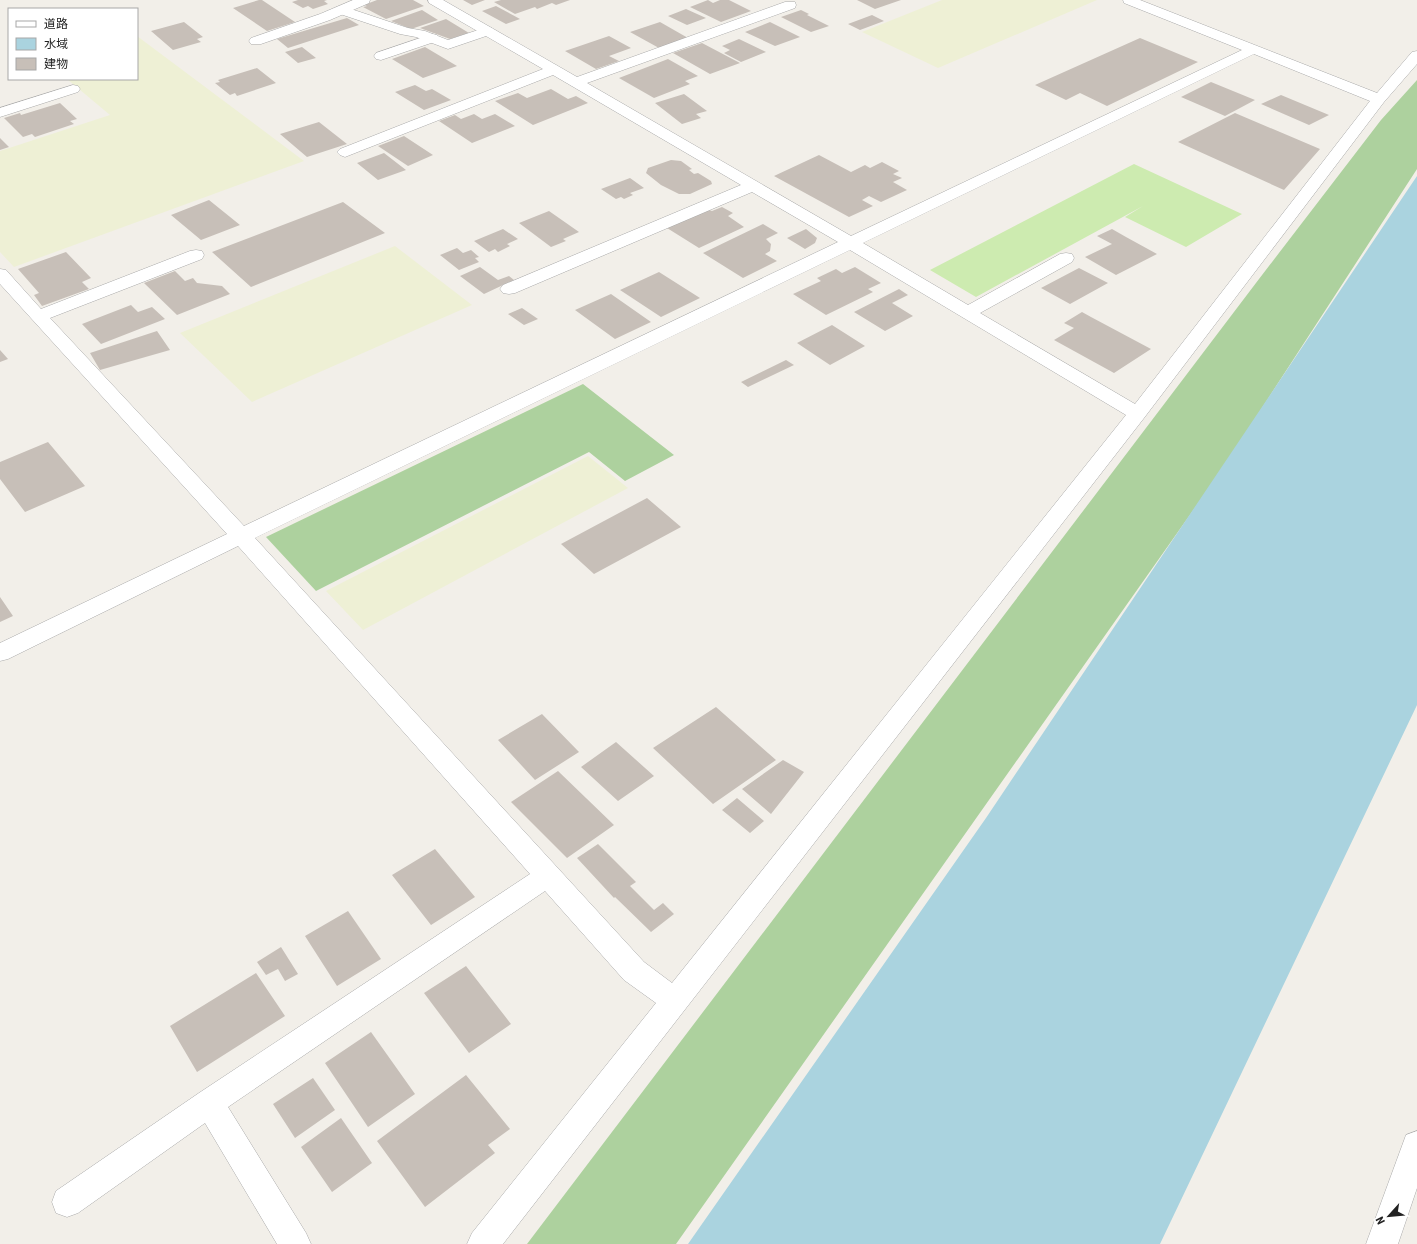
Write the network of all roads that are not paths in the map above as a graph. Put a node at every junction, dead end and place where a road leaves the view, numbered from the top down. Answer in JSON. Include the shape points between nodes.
{"nodes":[{"id":1,"x":364,"y":0,"type":"edge"},
{"id":2,"x":434,"y":0,"type":"edge"},
{"id":3,"x":1129,"y":0,"type":"edge"},
{"id":4,"x":790,"y":5,"type":"dead end"},
{"id":5,"x":342,"y":10,"type":"junction"},
{"id":6,"x":487,"y":31,"type":"junction"},
{"id":7,"x":432,"y":38,"type":"junction"},
{"id":8,"x":256,"y":41,"type":"dead end"},
{"id":9,"x":1252,"y":50,"type":"junction"},
{"id":10,"x":1417,"y":55,"type":"edge"},
{"id":11,"x":381,"y":56,"type":"dead end"},
{"id":12,"x":554,"y":70,"type":"junction"},
{"id":13,"x":575,"y":83,"type":"junction"},
{"id":14,"x":73,"y":89,"type":"dead end"},
{"id":15,"x":1379,"y":99,"type":"junction"},
{"id":16,"x":0,"y":113,"type":"edge"},
{"id":17,"x":345,"y":152,"type":"dead end"},
{"id":18,"x":752,"y":186,"type":"junction"},
{"id":19,"x":851,"y":243,"type":"junction"},
{"id":20,"x":196,"y":255,"type":"dead end"},
{"id":21,"x":1066,"y":258,"type":"dead end"},
{"id":22,"x":0,"y":274,"type":"edge"},
{"id":23,"x":509,"y":289,"type":"dead end"},
{"id":24,"x":967,"y":313,"type":"junction"},
{"id":25,"x":38,"y":316,"type":"junction"},
{"id":26,"x":1137,"y":414,"type":"junction"},
{"id":27,"x":241,"y":536,"type":"junction"},
{"id":28,"x":0,"y":653,"type":"edge"},
{"id":29,"x":548,"y":876,"type":"junction"},
{"id":30,"x":675,"y":1001,"type":"junction"},
{"id":31,"x":209,"y":1103,"type":"junction"},
{"id":32,"x":1417,"y":1145,"type":"edge"},
{"id":33,"x":67,"y":1202,"type":"dead end"},
{"id":34,"x":295,"y":1244,"type":"edge"},
{"id":35,"x":484,"y":1244,"type":"edge"},
{"id":36,"x":1382,"y":1244,"type":"edge"}],
"edges":[{"from":1,"to":5,"type":"street"},
{"from":2,"to":6,"type":"street"},
{"from":3,"to":9,"type":"street"},
{"from":4,"to":13,"type":"street"},
{"from":5,"to":7,"type":"street"},
{"from":5,"to":8,"type":"street"},
{"from":6,"to":7,"type":"street","via":[[448,45]]},
{"from":6,"to":12,"type":"street"},
{"from":7,"to":11,"type":"street"},
{"from":9,"to":15,"type":"street"},
{"from":9,"to":19,"type":"street"},
{"from":10,"to":15,"type":"street"},
{"from":12,"to":13,"type":"street"},
{"from":12,"to":17,"type":"street"},
{"from":13,"to":18,"type":"street"},
{"from":14,"to":16,"type":"street"},
{"from":15,"to":26,"type":"street"},
{"from":18,"to":19,"type":"street"},
{"from":18,"to":23,"type":"street"},
{"from":19,"to":24,"type":"street"},
{"from":19,"to":27,"type":"street"},
{"from":20,"to":25,"type":"street"},
{"from":21,"to":24,"type":"street"},
{"from":22,"to":25,"type":"street"},
{"from":24,"to":26,"type":"street"},
{"from":25,"to":27,"type":"street"},
{"from":26,"to":30,"type":"street"},
{"from":27,"to":28,"type":"street"},
{"from":27,"to":29,"type":"street"},
{"from":29,"to":30,"type":"street","via":[[634,970]]},
{"from":29,"to":31,"type":"street"},
{"from":30,"to":35,"type":"street"},
{"from":31,"to":33,"type":"street"},
{"from":31,"to":34,"type":"street"},
{"from":32,"to":36,"type":"street"}]}
